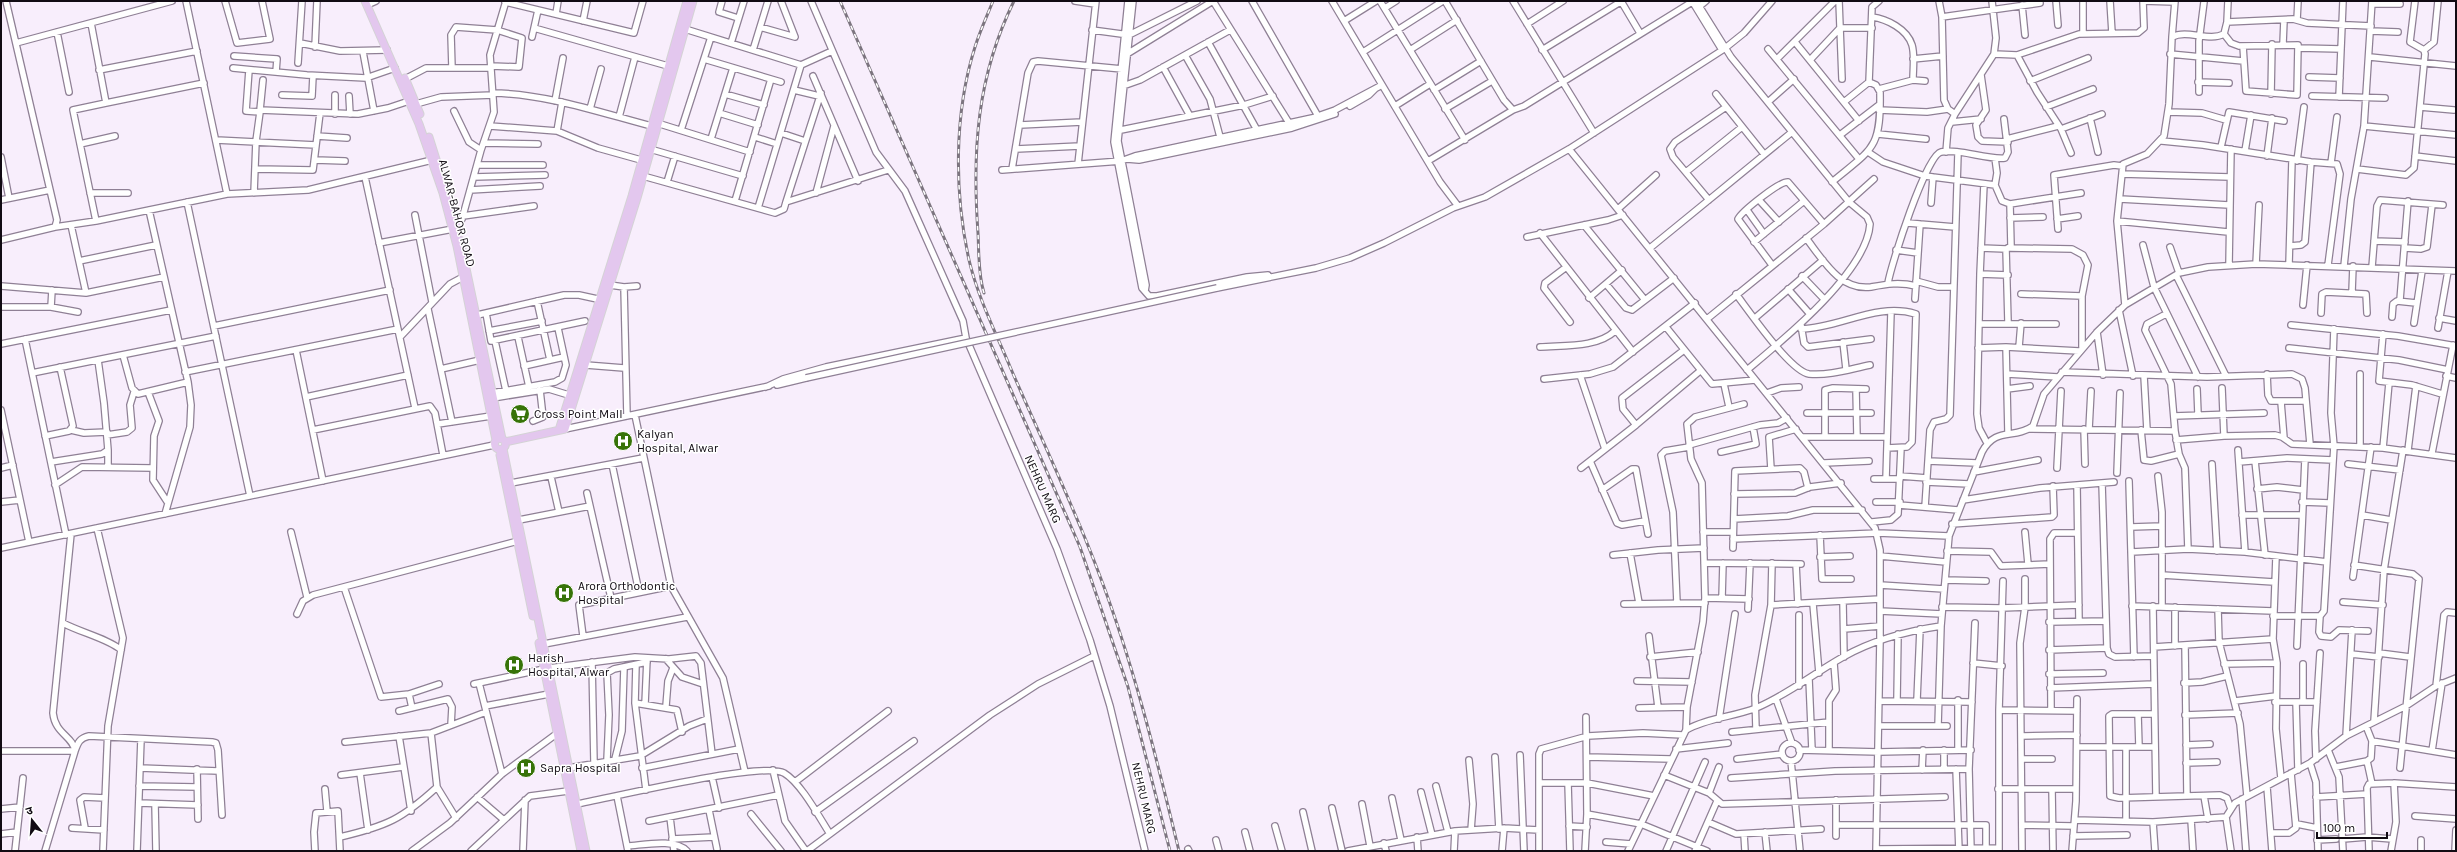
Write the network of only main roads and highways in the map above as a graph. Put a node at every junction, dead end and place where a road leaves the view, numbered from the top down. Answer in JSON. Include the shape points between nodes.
{"nodes":[{"id":1,"x":693,"y":1,"type":"edge"},
{"id":2,"x":370,"y":2,"type":"edge"},
{"id":3,"x":686,"y":5,"type":"edge"},
{"id":4,"x":655,"y":125,"type":"junction"},
{"id":5,"x":455,"y":228,"type":"junction"},
{"id":6,"x":620,"y":244,"type":"junction"},
{"id":7,"x":602,"y":300,"type":"junction"},
{"id":8,"x":474,"y":316,"type":"junction"},
{"id":9,"x":573,"y":397,"type":"junction"},
{"id":10,"x":500,"y":444,"type":"junction"},
{"id":11,"x":546,"y":669,"type":"junction"},
{"id":12,"x":559,"y":732,"type":"junction"},
{"id":13,"x":581,"y":851,"type":"edge"},
{"id":14,"x":586,"y":851,"type":"edge"}],
"edges":[{"from":1,"to":4,"type":"main road"},
{"from":2,"to":5,"type":"main road","name":"ALWAR-BAHOR ROAD","via":[[432,160]]},
{"from":2,"to":5,"type":"main road","name":"ALWAR-BAHOR ROAD","via":[[416,104],[441,168]]},
{"from":3,"to":4,"type":"main road","via":[[668,66]]},
{"from":4,"to":6,"type":"main road","via":[[642,160]]},
{"from":4,"to":6,"type":"main road","via":[[643,176]]},
{"from":5,"to":8,"type":"main road","name":"ALWAR-BAHOR ROAD"},
{"from":5,"to":8,"type":"main road","name":"ALWAR-BAHOR ROAD","via":[[463,277]]},
{"from":6,"to":7,"type":"main road"},
{"from":6,"to":7,"type":"main road","via":[[610,285]]},
{"from":7,"to":9,"type":"main road"},
{"from":7,"to":9,"type":"main road","via":[[586,365]]},
{"from":8,"to":10,"type":"main road","name":"ALWAR-BAHOR ROAD"},
{"from":8,"to":10,"type":"main road","name":"ALWAR-BAHOR ROAD","via":[[491,416]]},
{"from":9,"to":10,"type":"main road","via":[[562,429]]},
{"from":10,"to":11,"type":"main road"},
{"from":10,"to":11,"type":"main road","via":[[519,520],[544,644]]},
{"from":11,"to":12,"type":"main road"},
{"from":11,"to":12,"type":"main road","via":[[549,694]]},
{"from":12,"to":13,"type":"main road"},
{"from":12,"to":14,"type":"main road"}]}
